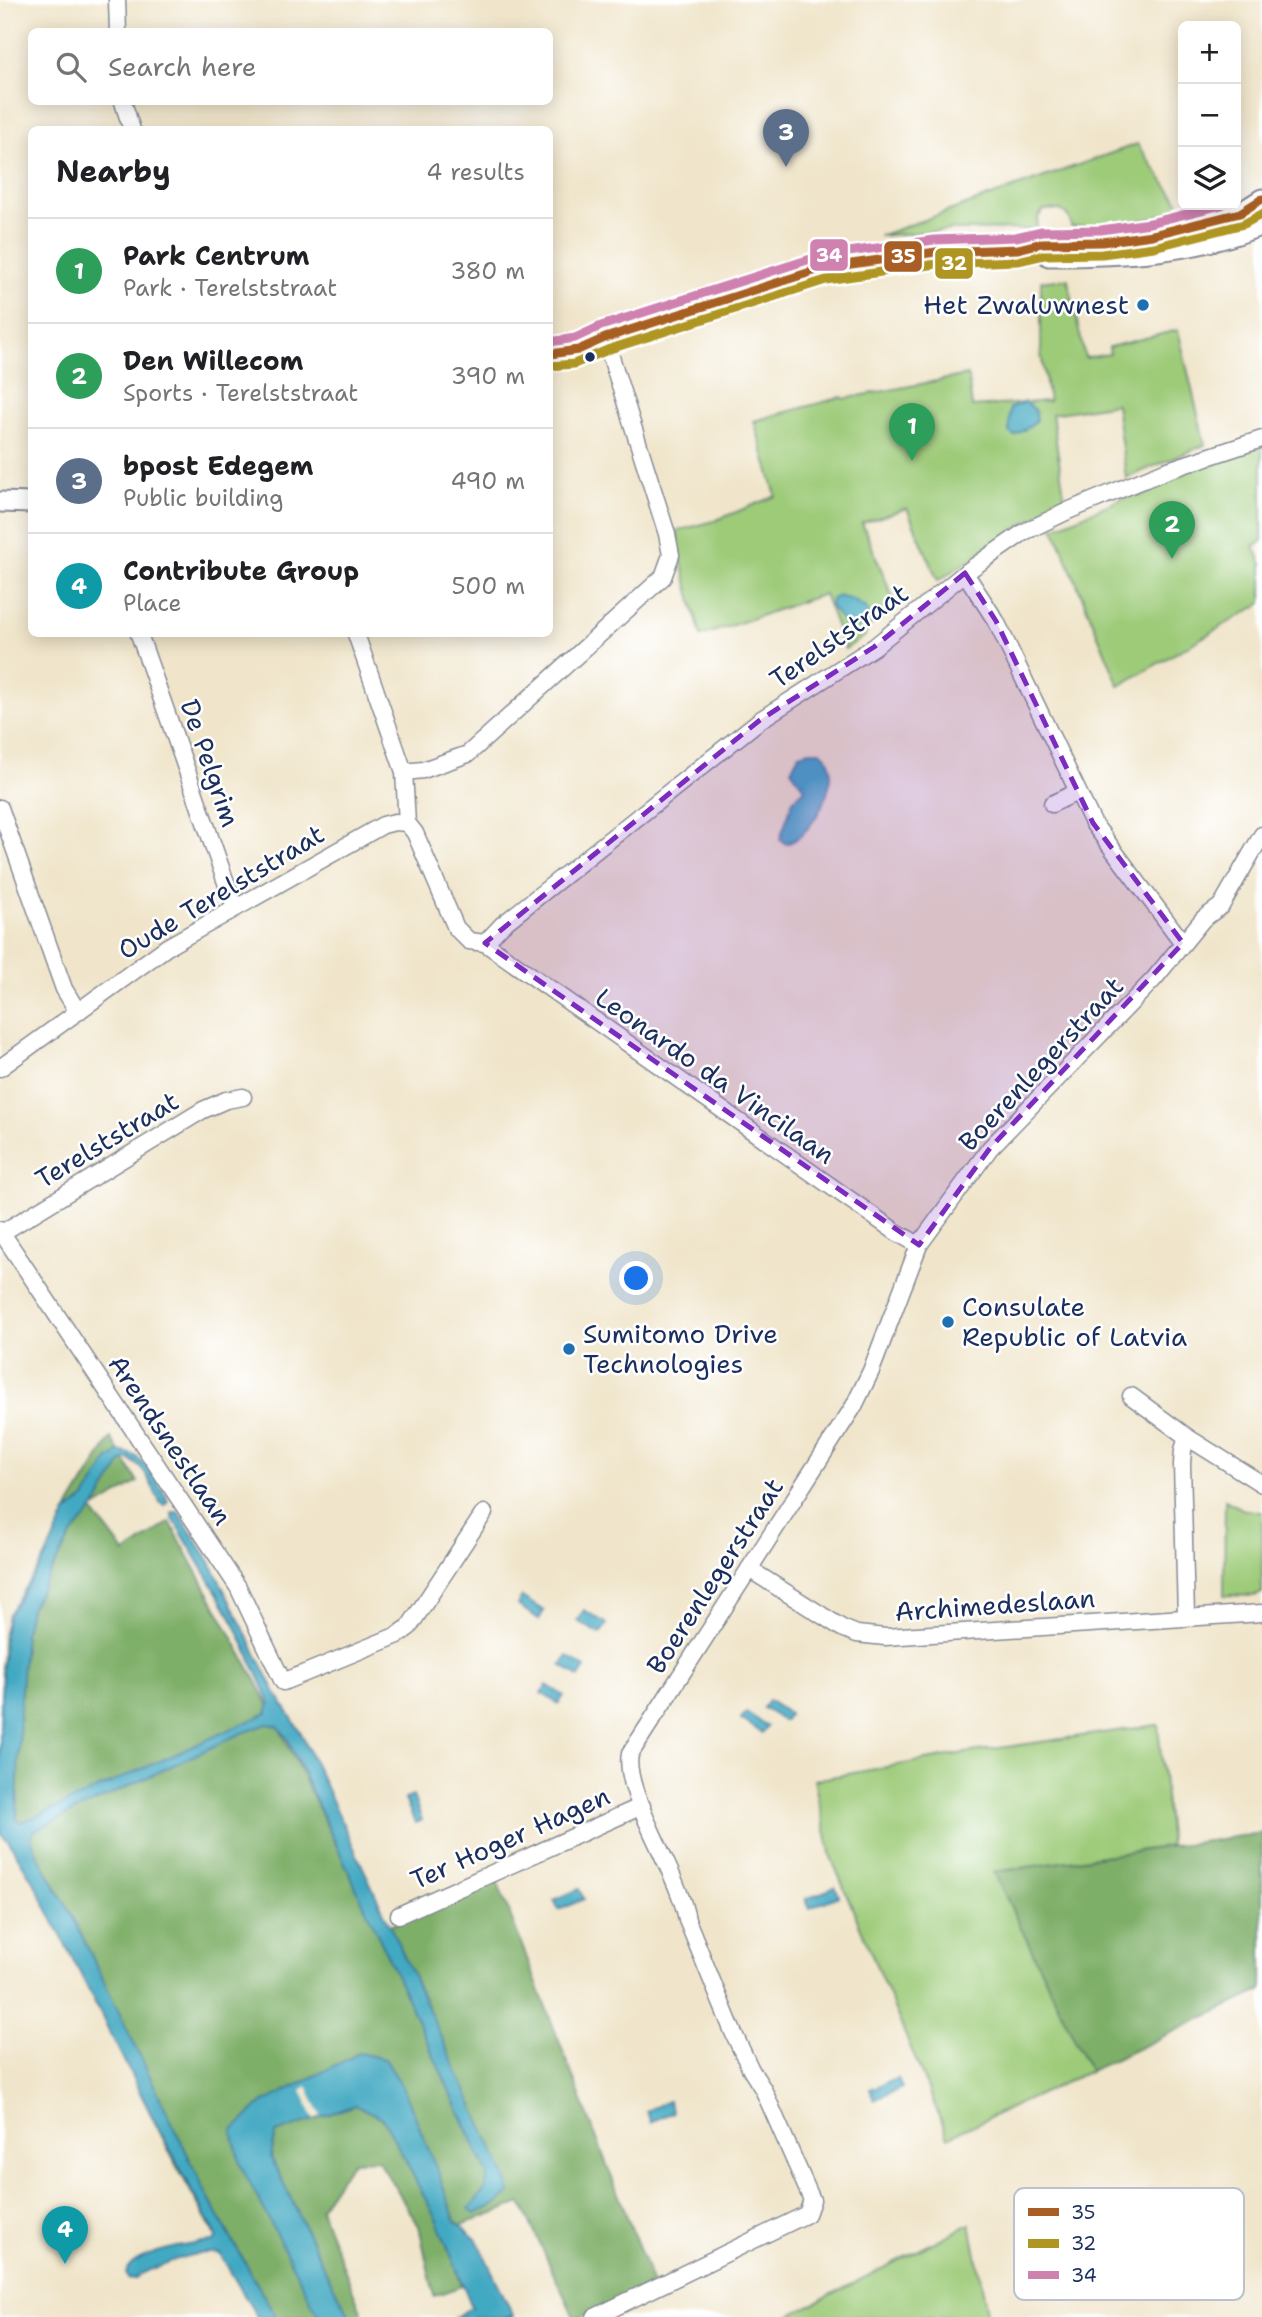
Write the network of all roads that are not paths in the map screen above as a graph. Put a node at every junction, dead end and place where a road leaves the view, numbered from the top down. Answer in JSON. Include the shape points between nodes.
{"nodes":[{"id":1,"x":117,"y":0,"type":"edge"},
{"id":2,"x":118,"y":28,"type":"edge"},
{"id":3,"x":124,"y":105,"type":"edge"},
{"id":4,"x":131,"y":126,"type":"edge"},
{"id":5,"x":1262,"y":199,"type":"edge"},
{"id":6,"x":1262,"y":225,"type":"edge"},
{"id":7,"x":1212,"y":231,"type":"junction"},
{"id":8,"x":605,"y":338,"type":"junction"},
{"id":9,"x":553,"y":354,"type":"edge"},
{"id":10,"x":1262,"y":439,"type":"edge"},
{"id":11,"x":0,"y":502,"type":"edge"},
{"id":12,"x":28,"y":503,"type":"edge"},
{"id":13,"x":965,"y":573,"type":"junction"},
{"id":14,"x":140,"y":637,"type":"edge"},
{"id":15,"x":357,"y":637,"type":"edge"},
{"id":16,"x":404,"y":772,"type":"junction"},
{"id":17,"x":1077,"y":792,"type":"junction"},
{"id":18,"x":1052,"y":804,"type":"dead end"},
{"id":19,"x":0,"y":808,"type":"edge"},
{"id":20,"x":407,"y":823,"type":"junction"},
{"id":21,"x":1262,"y":835,"type":"edge"},
{"id":22,"x":235,"y":908,"type":"junction"},
{"id":23,"x":485,"y":943,"type":"junction"},
{"id":24,"x":1183,"y":943,"type":"junction"},
{"id":25,"x":78,"y":1012,"type":"junction"},
{"id":26,"x":0,"y":1069,"type":"edge"},
{"id":27,"x":243,"y":1097,"type":"dead end"},
{"id":28,"x":1,"y":1232,"type":"edge"},
{"id":29,"x":919,"y":1245,"type":"junction"},
{"id":30,"x":1131,"y":1396,"type":"dead end"},
{"id":31,"x":1187,"y":1437,"type":"junction"},
{"id":32,"x":1262,"y":1484,"type":"edge"},
{"id":33,"x":484,"y":1513,"type":"dead end"},
{"id":34,"x":750,"y":1569,"type":"junction"},
{"id":35,"x":1262,"y":1613,"type":"edge"},
{"id":36,"x":1186,"y":1616,"type":"junction"},
{"id":37,"x":642,"y":1806,"type":"junction"},
{"id":38,"x":399,"y":1915,"type":"dead end"},
{"id":39,"x":596,"y":2317,"type":"edge"}],
"edges":[{"from":1,"to":2,"type":"street"},
{"from":3,"to":4,"type":"street"},
{"from":5,"to":7,"type":"street"},
{"from":6,"to":7,"type":"street"},
{"from":7,"to":8,"type":"street","via":[[1152,253],[936,252],[824,268]]},
{"from":8,"to":9,"type":"street"},
{"from":8,"to":16,"type":"street","via":[[667,534],[671,555],[663,577],[468,754]]},
{"from":10,"to":13,"type":"street","name":"Terelststraat","via":[[1165,471],[1043,521]]},
{"from":11,"to":12,"type":"street"},
{"from":13,"to":17,"type":"street","via":[[996,621]]},
{"from":13,"to":23,"type":"street","name":"Terelststraat","via":[[874,647],[760,720]]},
{"from":14,"to":22,"type":"street","name":"De Pelgrim"},
{"from":15,"to":16,"type":"street"},
{"from":16,"to":20,"type":"street"},
{"from":17,"to":18,"type":"street"},
{"from":17,"to":24,"type":"street","via":[[1093,822]]},
{"from":19,"to":25,"type":"street","via":[[64,989]]},
{"from":20,"to":22,"type":"street","name":"Oude Terelststraat","via":[[383,825]]},
{"from":20,"to":23,"type":"street","name":"Leonardo da Vincilaan","via":[[456,928],[469,941]]},
{"from":21,"to":24,"type":"street","name":"Boerenlegerstraat","via":[[1221,906]]},
{"from":22,"to":25,"type":"street","name":"Oude Terelststraat","via":[[167,947]]},
{"from":23,"to":29,"type":"street","name":"Leonardo da Vincilaan"},
{"from":24,"to":29,"type":"street","name":"Boerenlegerstraat","via":[[1154,979],[990,1148]]},
{"from":25,"to":26,"type":"street","name":"Oude Terelststraat"},
{"from":27,"to":28,"type":"street","name":"Terelststraat","via":[[203,1110]]},
{"from":28,"to":33,"type":"street","name":"Arendsnestlaan","via":[[238,1587],[283,1682],[409,1628]]},
{"from":29,"to":34,"type":"street","name":"Boerenlegerstraat","via":[[865,1385]]},
{"from":30,"to":31,"type":"street"},
{"from":31,"to":32,"type":"street"},
{"from":31,"to":36,"type":"street","via":[[1182,1450]]},
{"from":34,"to":36,"type":"street","name":"Archimedeslaan","via":[[857,1634],[885,1637]]},
{"from":34,"to":37,"type":"street","name":"Boerenlegerstraat","via":[[630,1754],[628,1764]]},
{"from":35,"to":36,"type":"street","name":"Archimedeslaan"},
{"from":37,"to":38,"type":"street","name":"Ter Hoger Hagen"},
{"from":37,"to":39,"type":"street","name":"Boerenlegerstraat","via":[[733,2032],[764,2089],[812,2200],[807,2214]]}]}
